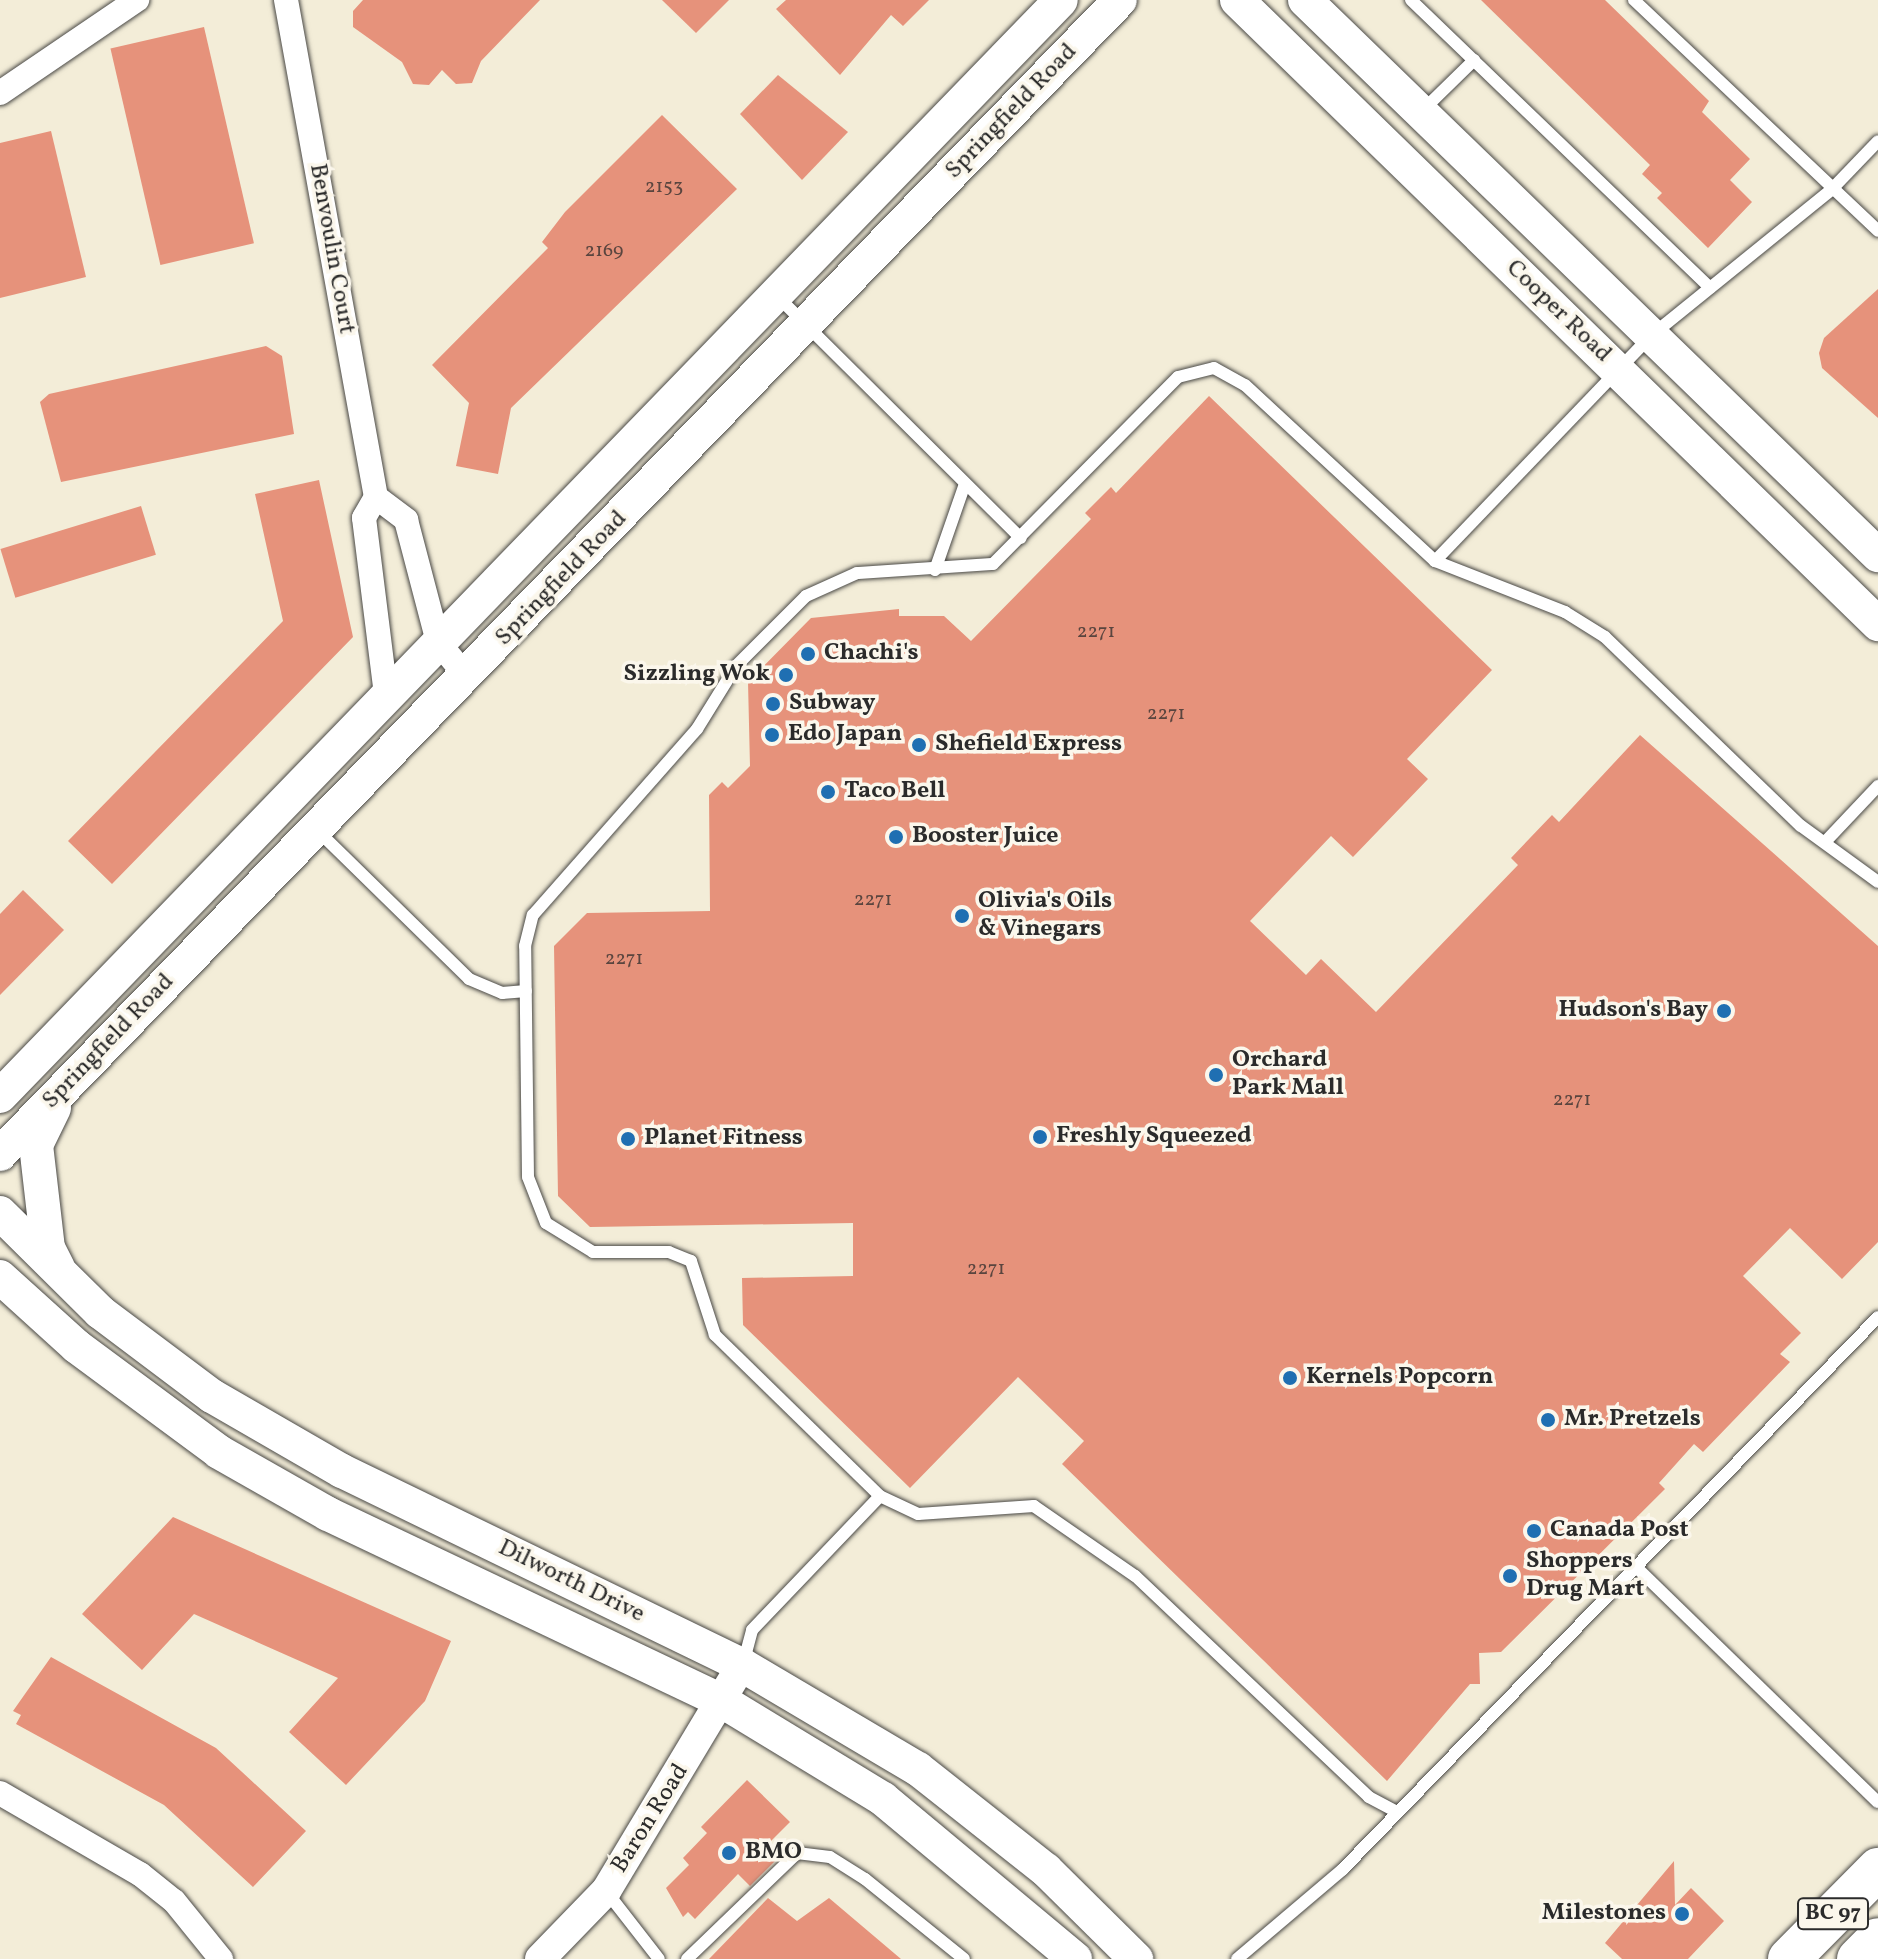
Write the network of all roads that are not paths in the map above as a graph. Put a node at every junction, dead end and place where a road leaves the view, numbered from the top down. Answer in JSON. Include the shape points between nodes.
{"nodes":[{"id":1,"x":137,"y":0,"type":"edge"},
{"id":2,"x":286,"y":0,"type":"edge"},
{"id":3,"x":1061,"y":0,"type":"edge"},
{"id":4,"x":1120,"y":0,"type":"edge"},
{"id":5,"x":1237,"y":0,"type":"edge"},
{"id":6,"x":1305,"y":0,"type":"edge"},
{"id":7,"x":1411,"y":0,"type":"edge"},
{"id":8,"x":1634,"y":0,"type":"edge"},
{"id":9,"x":1474,"y":60,"type":"junction"},
{"id":10,"x":0,"y":93,"type":"edge"},
{"id":11,"x":1421,"y":112,"type":"junction"},
{"id":12,"x":1878,"y":141,"type":"edge"},
{"id":13,"x":1832,"y":189,"type":"junction"},
{"id":14,"x":1878,"y":231,"type":"edge"},
{"id":15,"x":1710,"y":288,"type":"junction"},
{"id":16,"x":775,"y":294,"type":"junction"},
{"id":17,"x":805,"y":328,"type":"junction"},
{"id":18,"x":1652,"y":335,"type":"junction"},
{"id":19,"x":1618,"y":370,"type":"junction"},
{"id":20,"x":965,"y":484,"type":"junction"},
{"id":21,"x":376,"y":497,"type":"junction"},
{"id":22,"x":1021,"y":538,"type":"junction"},
{"id":23,"x":1878,"y":555,"type":"edge"},
{"id":24,"x":1435,"y":561,"type":"junction"},
{"id":25,"x":935,"y":570,"type":"junction"},
{"id":26,"x":1878,"y":624,"type":"edge"},
{"id":27,"x":438,"y":642,"type":"junction"},
{"id":28,"x":467,"y":677,"type":"junction"},
{"id":29,"x":386,"y":694,"type":"junction"},
{"id":30,"x":1878,"y":786,"type":"edge"},
{"id":31,"x":317,"y":830,"type":"junction"},
{"id":32,"x":1826,"y":841,"type":"junction"},
{"id":33,"x":1878,"y":882,"type":"edge"},
{"id":34,"x":526,"y":991,"type":"junction"},
{"id":35,"x":37,"y":1056,"type":"junction"},
{"id":36,"x":0,"y":1076,"type":"edge"},
{"id":37,"x":65,"y":1087,"type":"junction"},
{"id":38,"x":0,"y":1096,"type":"edge"},
{"id":39,"x":0,"y":1154,"type":"edge"},
{"id":40,"x":0,"y":1213,"type":"edge"},
{"id":41,"x":62,"y":1275,"type":"junction"},
{"id":42,"x":0,"y":1277,"type":"edge"},
{"id":43,"x":0,"y":1293,"type":"edge"},
{"id":44,"x":33,"y":1307,"type":"junction"},
{"id":45,"x":1878,"y":1317,"type":"edge"},
{"id":46,"x":880,"y":1496,"type":"junction"},
{"id":47,"x":1636,"y":1567,"type":"junction"},
{"id":48,"x":742,"y":1665,"type":"junction"},
{"id":49,"x":722,"y":1701,"type":"junction"},
{"id":50,"x":0,"y":1793,"type":"edge"},
{"id":51,"x":1878,"y":1802,"type":"edge"},
{"id":52,"x":1397,"y":1812,"type":"junction"},
{"id":53,"x":1878,"y":1869,"type":"edge"},
{"id":54,"x":606,"y":1891,"type":"junction"},
{"id":55,"x":1878,"y":1939,"type":"edge"},
{"id":56,"x":1120,"y":1953,"type":"edge"},
{"id":57,"x":221,"y":1959,"type":"edge"},
{"id":58,"x":540,"y":1959,"type":"edge"},
{"id":59,"x":659,"y":1959,"type":"edge"},
{"id":60,"x":687,"y":1959,"type":"edge"},
{"id":61,"x":964,"y":1959,"type":"edge"},
{"id":62,"x":1075,"y":1959,"type":"edge"},
{"id":63,"x":1237,"y":1959,"type":"edge"},
{"id":64,"x":1789,"y":1959,"type":"edge"},
{"id":65,"x":1858,"y":1959,"type":"edge"}],
"edges":[{"from":1,"to":10,"type":"street"},
{"from":2,"to":21,"type":"street","name":"Benvoulin Court"},
{"from":3,"to":16,"type":"main road","name":"Springfield Road"},
{"from":4,"to":17,"type":"main road","name":"Springfield Road"},
{"from":5,"to":19,"type":"main road","name":"Cooper Road"},
{"from":6,"to":11,"type":"main road","name":"Cooper Road"},
{"from":7,"to":9,"type":"lane"},
{"from":8,"to":13,"type":"lane"},
{"from":9,"to":11,"type":"lane"},
{"from":9,"to":15,"type":"lane"},
{"from":11,"to":18,"type":"main road","name":"Cooper Road"},
{"from":12,"to":13,"type":"lane"},
{"from":13,"to":14,"type":"lane"},
{"from":13,"to":15,"type":"lane"},
{"from":15,"to":18,"type":"lane"},
{"from":16,"to":17,"type":"lane"},
{"from":16,"to":27,"type":"main road","name":"Springfield Road"},
{"from":17,"to":20,"type":"lane"},
{"from":17,"to":28,"type":"main road","name":"Springfield Road"},
{"from":18,"to":19,"type":"lane"},
{"from":18,"to":23,"type":"main road","name":"Cooper Road"},
{"from":19,"to":24,"type":"lane"},
{"from":19,"to":26,"type":"main road","name":"Cooper Road"},
{"from":20,"to":22,"type":"lane"},
{"from":20,"to":25,"type":"lane"},
{"from":21,"to":27,"type":"street","via":[[406,520]]},
{"from":21,"to":29,"type":"street","name":"Benvoulin Court","via":[[364,518]]},
{"from":22,"to":24,"type":"lane","via":[[1172,382],[1214,368],[1245,385]]},
{"from":22,"to":25,"type":"lane","via":[[993,564]]},
{"from":24,"to":32,"type":"lane","via":[[1586,623],[1801,826]]},
{"from":25,"to":34,"type":"lane","via":[[869,571],[829,582],[736,666],[697,729],[540,901],[528,928]]},
{"from":27,"to":28,"type":"street"},
{"from":27,"to":29,"type":"main road","name":"Springfield Road"},
{"from":28,"to":31,"type":"main road","name":"Springfield Road"},
{"from":29,"to":35,"type":"main road","name":"Springfield Road"},
{"from":30,"to":32,"type":"lane"},
{"from":31,"to":34,"type":"lane","via":[[469,979],[502,993]]},
{"from":31,"to":37,"type":"main road","name":"Springfield Road"},
{"from":32,"to":33,"type":"lane"},
{"from":34,"to":46,"type":"lane","via":[[528,1177],[542,1218],[593,1252],[669,1252],[691,1261],[702,1277],[715,1335]]},
{"from":35,"to":36,"type":"main road"},
{"from":35,"to":38,"type":"main road","name":"Springfield Road"},
{"from":37,"to":39,"type":"main road","name":"Springfield Road"},
{"from":37,"to":41,"type":"main road","via":[[36,1145],[48,1248]]},
{"from":40,"to":41,"type":"main road","name":"Dilworth Drive"},
{"from":41,"to":48,"type":"main road","name":"Dilworth Drive","via":[[212,1396],[316,1456]]},
{"from":42,"to":44,"type":"main road","name":"Dilworth Drive"},
{"from":43,"to":44,"type":"main road"},
{"from":44,"to":49,"type":"main road","name":"Dilworth Drive","via":[[232,1460],[328,1514]]},
{"from":45,"to":47,"type":"lane"},
{"from":46,"to":48,"type":"lane","via":[[752,1630]]},
{"from":46,"to":52,"type":"lane","via":[[918,1514],[1034,1506],[1135,1576],[1369,1797]]},
{"from":47,"to":51,"type":"lane"},
{"from":47,"to":52,"type":"lane"},
{"from":48,"to":49,"type":"street","name":"Baron Road"},
{"from":48,"to":56,"type":"main road","name":"Dilworth Drive","via":[[918,1769],[1046,1870]]},
{"from":49,"to":54,"type":"street","name":"Baron Road"},
{"from":49,"to":62,"type":"main road","name":"Dilworth Drive","via":[[883,1799]]},
{"from":50,"to":57,"type":"street","via":[[140,1874],[174,1901]]},
{"from":52,"to":63,"type":"lane"},
{"from":53,"to":64,"type":"highway","number":"BC 97"},
{"from":54,"to":58,"type":"street","name":"Baron Road"},
{"from":54,"to":59,"type":"lane"},
{"from":55,"to":65,"type":"highway","number":"BC 97"},
{"from":60,"to":61,"type":"lane","via":[[797,1853],[830,1857],[865,1879]]}]}
